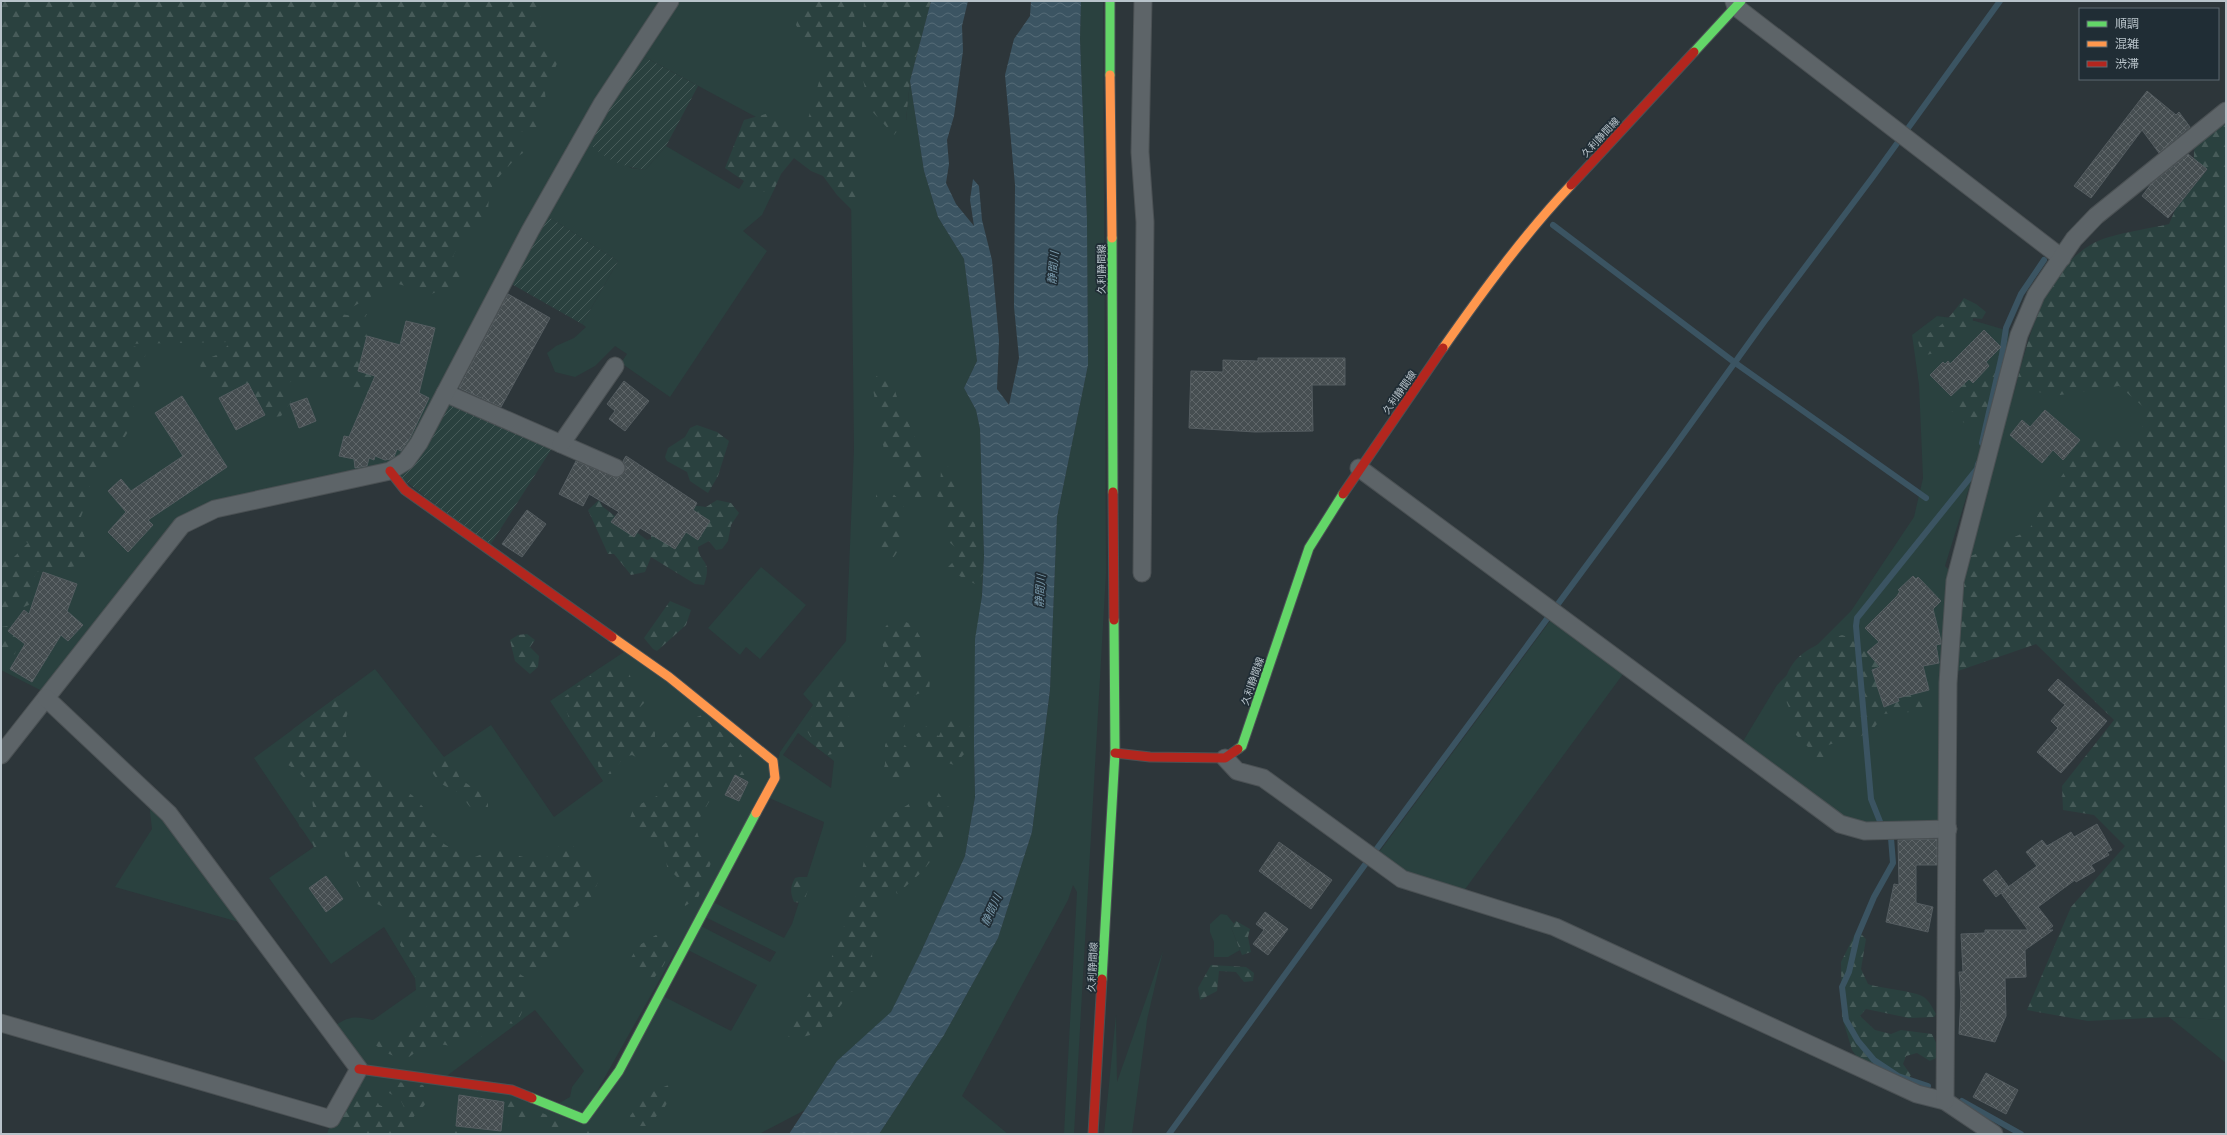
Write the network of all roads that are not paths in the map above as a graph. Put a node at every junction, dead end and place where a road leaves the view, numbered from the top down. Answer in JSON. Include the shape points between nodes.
{"nodes":[{"id":1,"x":670,"y":1,"type":"edge"},
{"id":2,"x":1110,"y":1,"type":"edge"},
{"id":3,"x":1143,"y":1,"type":"edge"},
{"id":4,"x":1737,"y":3,"type":"edge"},
{"id":5,"x":2226,"y":111,"type":"edge"},
{"id":6,"x":2062,"y":258,"type":"junction"},
{"id":7,"x":615,"y":366,"type":"dead end"},
{"id":8,"x":445,"y":394,"type":"junction"},
{"id":9,"x":561,"y":444,"type":"junction"},
{"id":10,"x":616,"y":468,"type":"dead end"},
{"id":11,"x":1359,"y":468,"type":"junction"},
{"id":12,"x":390,"y":471,"type":"junction"},
{"id":13,"x":1142,"y":573,"type":"dead end"},
{"id":14,"x":46,"y":698,"type":"junction"},
{"id":15,"x":1115,"y":753,"type":"junction"},
{"id":16,"x":1,"y":755,"type":"edge"},
{"id":17,"x":1225,"y":758,"type":"junction"},
{"id":18,"x":1948,"y":829,"type":"junction"},
{"id":19,"x":1,"y":1023,"type":"edge"},
{"id":20,"x":359,"y":1069,"type":"junction"},
{"id":21,"x":1945,"y":1101,"type":"junction"},
{"id":22,"x":1093,"y":1134,"type":"edge"},
{"id":23,"x":1994,"y":1134,"type":"edge"}],
"edges":[{"from":1,"to":8,"type":"street","via":[[602,104],[530,231]]},
{"from":2,"to":15,"type":"main road","name":"久利静間線"},
{"from":3,"to":13,"type":"street","via":[[1140,152],[1145,237]]},
{"from":4,"to":6,"type":"street","via":[[1902,136]]},
{"from":4,"to":11,"type":"main road","name":"久利静間線","via":[[1552,204],[1472,306]]},
{"from":5,"to":6,"type":"street","via":[[2096,216],[2074,238]]},
{"from":6,"to":18,"type":"street","via":[[2036,295],[2019,335],[1955,580],[1948,683]]},
{"from":7,"to":9,"type":"street"},
{"from":8,"to":9,"type":"street"},
{"from":8,"to":12,"type":"street","via":[[419,443],[406,461]]},
{"from":9,"to":10,"type":"street"},
{"from":11,"to":17,"type":"main road","name":"久利静間線","via":[[1309,548],[1242,746]]},
{"from":11,"to":18,"type":"street","via":[[1840,824],[1865,831]]},
{"from":12,"to":14,"type":"street","via":[[215,509],[182,525]]},
{"from":12,"to":20,"type":"main road","via":[[405,490],[674,681],[773,761],[775,778],[620,1071],[584,1119],[512,1090]]},
{"from":14,"to":16,"type":"street"},
{"from":14,"to":20,"type":"street","via":[[169,814]]},
{"from":15,"to":17,"type":"main road","via":[[1150,757]]},
{"from":15,"to":22,"type":"main road","name":"久利静間線"},
{"from":17,"to":21,"type":"street","via":[[1237,771],[1263,778],[1402,879],[1555,927],[1917,1094]]},
{"from":18,"to":21,"type":"street"},
{"from":19,"to":20,"type":"street","via":[[331,1119]]},
{"from":21,"to":23,"type":"street"}]}
